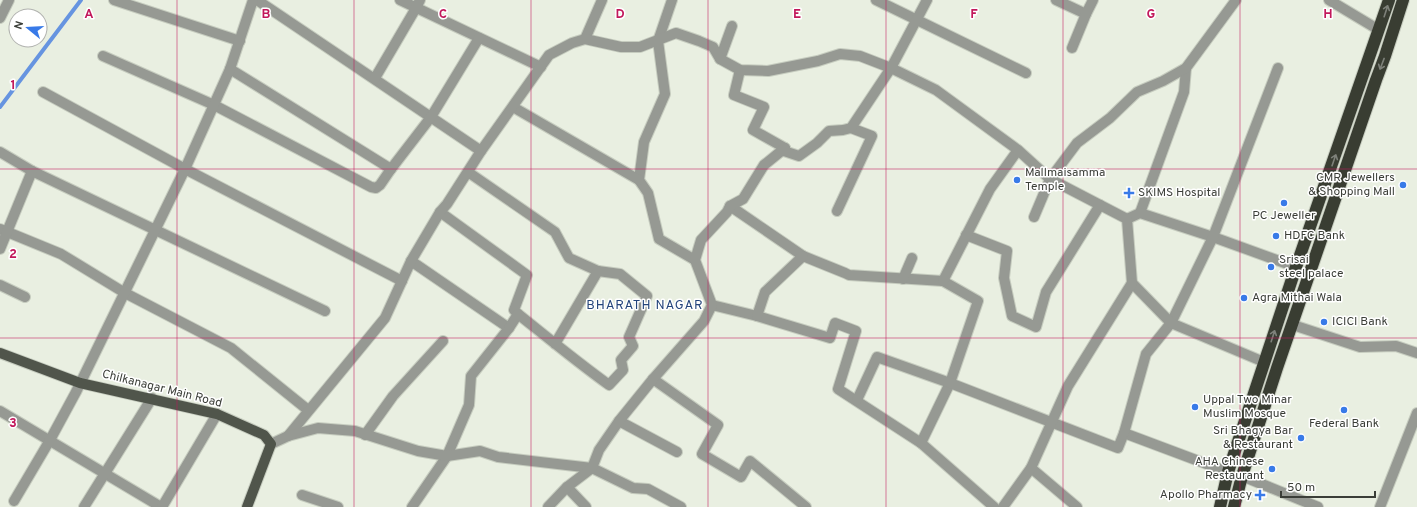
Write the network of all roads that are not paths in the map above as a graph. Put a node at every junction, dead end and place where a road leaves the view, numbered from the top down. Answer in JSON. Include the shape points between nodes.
{"nodes":[{"id":1,"x":9,"y":0,"type":"edge"},
{"id":2,"x":114,"y":0,"type":"edge"},
{"id":3,"x":253,"y":0,"type":"edge"},
{"id":4,"x":257,"y":0,"type":"edge"},
{"id":5,"x":400,"y":0,"type":"edge"},
{"id":6,"x":602,"y":0,"type":"edge"},
{"id":7,"x":672,"y":0,"type":"edge"},
{"id":8,"x":876,"y":0,"type":"edge"},
{"id":9,"x":926,"y":0,"type":"edge"},
{"id":10,"x":1056,"y":0,"type":"edge"},
{"id":11,"x":1093,"y":0,"type":"edge"},
{"id":12,"x":1236,"y":0,"type":"edge"},
{"id":13,"x":1329,"y":0,"type":"edge"},
{"id":14,"x":1390,"y":0,"type":"edge"},
{"id":15,"x":1403,"y":0,"type":"edge"},
{"id":16,"x":418,"y":4,"type":"edge"},
{"id":17,"x":1,"y":13,"type":"edge"},
{"id":18,"x":1086,"y":14,"type":"junction"},
{"id":19,"x":917,"y":19,"type":"junction"},
{"id":20,"x":732,"y":26,"type":"dead end"},
{"id":21,"x":1379,"y":30,"type":"junction"},
{"id":22,"x":480,"y":38,"type":"junction"},
{"id":23,"x":585,"y":39,"type":"junction"},
{"id":24,"x":240,"y":41,"type":"junction"},
{"id":25,"x":658,"y":41,"type":"junction"},
{"id":26,"x":1072,"y":48,"type":"dead end"},
{"id":27,"x":104,"y":56,"type":"dead end"},
{"id":28,"x":720,"y":59,"type":"junction"},
{"id":29,"x":541,"y":67,"type":"junction"},
{"id":30,"x":891,"y":68,"type":"junction"},
{"id":31,"x":1186,"y":68,"type":"junction"},
{"id":32,"x":1278,"y":68,"type":"dead end"},
{"id":33,"x":230,"y":69,"type":"junction"},
{"id":34,"x":740,"y":70,"type":"junction"},
{"id":35,"x":1026,"y":73,"type":"dead end"},
{"id":36,"x":375,"y":78,"type":"junction"},
{"id":37,"x":43,"y":92,"type":"dead end"},
{"id":38,"x":214,"y":105,"type":"junction"},
{"id":39,"x":513,"y":107,"type":"junction"},
{"id":40,"x":431,"y":117,"type":"junction"},
{"id":41,"x":852,"y":128,"type":"junction"},
{"id":42,"x":785,"y":148,"type":"junction"},
{"id":43,"x":1018,"y":150,"type":"junction"},
{"id":44,"x":481,"y":151,"type":"junction"},
{"id":45,"x":0,"y":152,"type":"edge"},
{"id":46,"x":185,"y":169,"type":"junction"},
{"id":47,"x":391,"y":169,"type":"junction"},
{"id":48,"x":32,"y":172,"type":"junction"},
{"id":49,"x":468,"y":172,"type":"junction"},
{"id":50,"x":1050,"y":179,"type":"junction"},
{"id":51,"x":639,"y":180,"type":"junction"},
{"id":52,"x":1321,"y":195,"type":"junction"},
{"id":53,"x":1335,"y":200,"type":"junction"},
{"id":54,"x":1100,"y":205,"type":"junction"},
{"id":55,"x":730,"y":206,"type":"junction"},
{"id":56,"x":837,"y":211,"type":"dead end"},
{"id":57,"x":440,"y":212,"type":"junction"},
{"id":58,"x":1140,"y":213,"type":"junction"},
{"id":59,"x":1034,"y":217,"type":"dead end"},
{"id":60,"x":1127,"y":219,"type":"junction"},
{"id":61,"x":3,"y":231,"type":"edge"},
{"id":62,"x":156,"y":231,"type":"junction"},
{"id":63,"x":966,"y":235,"type":"junction"},
{"id":64,"x":1213,"y":237,"type":"junction"},
{"id":65,"x":0,"y":249,"type":"edge"},
{"id":66,"x":803,"y":256,"type":"junction"},
{"id":67,"x":912,"y":258,"type":"dead end"},
{"id":68,"x":695,"y":260,"type":"junction"},
{"id":69,"x":411,"y":261,"type":"junction"},
{"id":70,"x":1296,"y":267,"type":"junction"},
{"id":71,"x":598,"y":271,"type":"junction"},
{"id":72,"x":904,"y":279,"type":"junction"},
{"id":73,"x":402,"y":281,"type":"junction"},
{"id":74,"x":943,"y":281,"type":"junction"},
{"id":75,"x":1132,"y":283,"type":"junction"},
{"id":76,"x":0,"y":285,"type":"edge"},
{"id":77,"x":125,"y":293,"type":"junction"},
{"id":78,"x":26,"y":297,"type":"dead end"},
{"id":79,"x":712,"y":305,"type":"junction"},
{"id":80,"x":324,"y":311,"type":"dead end"},
{"id":81,"x":518,"y":314,"type":"junction"},
{"id":82,"x":757,"y":316,"type":"junction"},
{"id":83,"x":1171,"y":323,"type":"junction"},
{"id":84,"x":1293,"y":325,"type":"junction"},
{"id":85,"x":509,"y":328,"type":"junction"},
{"id":86,"x":443,"y":341,"type":"dead end"},
{"id":87,"x":555,"y":344,"type":"junction"},
{"id":88,"x":0,"y":352,"type":"edge"},
{"id":89,"x":1417,"y":352,"type":"edge"},
{"id":90,"x":1264,"y":362,"type":"junction"},
{"id":91,"x":653,"y":379,"type":"junction"},
{"id":92,"x":80,"y":382,"type":"junction"},
{"id":93,"x":950,"y":383,"type":"junction"},
{"id":94,"x":152,"y":398,"type":"junction"},
{"id":95,"x":857,"y":400,"type":"junction"},
{"id":96,"x":308,"y":410,"type":"junction"},
{"id":97,"x":0,"y":411,"type":"edge"},
{"id":98,"x":217,"y":414,"type":"junction"},
{"id":99,"x":1417,"y":414,"type":"edge"},
{"id":100,"x":619,"y":421,"type":"junction"},
{"id":101,"x":1050,"y":422,"type":"junction"},
{"id":102,"x":1124,"y":433,"type":"junction"},
{"id":103,"x":365,"y":435,"type":"junction"},
{"id":104,"x":288,"y":436,"type":"junction"},
{"id":105,"x":50,"y":440,"type":"junction"},
{"id":106,"x":921,"y":443,"type":"junction"},
{"id":107,"x":272,"y":444,"type":"junction"},
{"id":108,"x":677,"y":452,"type":"dead end"},
{"id":109,"x":447,"y":456,"type":"junction"},
{"id":110,"x":592,"y":468,"type":"junction"},
{"id":111,"x":1031,"y":468,"type":"junction"},
{"id":112,"x":1228,"y":472,"type":"junction"},
{"id":113,"x":106,"y":473,"type":"junction"},
{"id":114,"x":1242,"y":476,"type":"junction"},
{"id":115,"x":567,"y":487,"type":"junction"},
{"id":116,"x":302,"y":495,"type":"dead end"},
{"id":117,"x":14,"y":501,"type":"dead end"},
{"id":118,"x":1303,"y":504,"type":"edge"},
{"id":119,"x":84,"y":507,"type":"edge"},
{"id":120,"x":162,"y":507,"type":"edge"},
{"id":121,"x":247,"y":507,"type":"edge"},
{"id":122,"x":338,"y":507,"type":"edge"},
{"id":123,"x":412,"y":507,"type":"edge"},
{"id":124,"x":548,"y":507,"type":"edge"},
{"id":125,"x":586,"y":507,"type":"edge"},
{"id":126,"x":681,"y":507,"type":"edge"},
{"id":127,"x":806,"y":507,"type":"edge"},
{"id":128,"x":994,"y":507,"type":"edge"},
{"id":129,"x":1002,"y":507,"type":"edge"},
{"id":130,"x":1077,"y":507,"type":"edge"},
{"id":131,"x":1220,"y":507,"type":"edge"},
{"id":132,"x":1234,"y":507,"type":"edge"},
{"id":133,"x":1318,"y":507,"type":"edge"},
{"id":134,"x":1380,"y":507,"type":"edge"}],
"edges":[{"from":1,"to":17,"type":"street"},
{"from":2,"to":24,"type":"street"},
{"from":3,"to":24,"type":"street"},
{"from":4,"to":36,"type":"street"},
{"from":5,"to":16,"type":"street"},
{"from":6,"to":23,"type":"street"},
{"from":7,"to":25,"type":"street"},
{"from":8,"to":19,"type":"street"},
{"from":9,"to":19,"type":"street"},
{"from":10,"to":18,"type":"street"},
{"from":11,"to":18,"type":"street"},
{"from":12,"to":31,"type":"street"},
{"from":13,"to":21,"type":"street"},
{"from":21,"to":14,"type":"highway","one_way":true},
{"from":15,"to":53,"type":"highway","one_way":true},
{"from":16,"to":22,"type":"street"},
{"from":16,"to":36,"type":"street"},
{"from":18,"to":26,"type":"street"},
{"from":19,"to":30,"type":"street"},
{"from":19,"to":35,"type":"street"},
{"from":20,"to":28,"type":"street"},
{"from":52,"to":21,"type":"highway","one_way":true},
{"from":22,"to":29,"type":"street"},
{"from":22,"to":40,"type":"street"},
{"from":23,"to":25,"type":"street","via":[[621,47],[640,47]]},
{"from":23,"to":29,"type":"street","via":[[549,56]]},
{"from":24,"to":33,"type":"street"},
{"from":25,"to":28,"type":"street","via":[[676,33],[713,48]]},
{"from":25,"to":51,"type":"street","via":[[665,94],[644,142]]},
{"from":27,"to":38,"type":"street"},
{"from":28,"to":34,"type":"street"},
{"from":29,"to":39,"type":"street"},
{"from":30,"to":34,"type":"street","via":[[860,56],[840,54],[768,71]]},
{"from":30,"to":41,"type":"street"},
{"from":30,"to":43,"type":"street","via":[[936,90]]},
{"from":31,"to":50,"type":"street","via":[[1137,92],[1110,118],[1076,143]]},
{"from":31,"to":58,"type":"street","via":[[1184,92]]},
{"from":32,"to":64,"type":"street"},
{"from":33,"to":38,"type":"street"},
{"from":33,"to":47,"type":"street"},
{"from":34,"to":42,"type":"street","via":[[734,95],[764,107],[753,130]]},
{"from":36,"to":40,"type":"street"},
{"from":37,"to":46,"type":"street"},
{"from":38,"to":46,"type":"street"},
{"from":38,"to":47,"type":"street","via":[[371,187],[376,188],[380,185]]},
{"from":39,"to":44,"type":"street"},
{"from":39,"to":51,"type":"street"},
{"from":40,"to":44,"type":"street"},
{"from":40,"to":47,"type":"street"},
{"from":41,"to":42,"type":"street","via":[[829,131],[799,156],[784,151]]},
{"from":41,"to":56,"type":"street","via":[[872,136]]},
{"from":42,"to":55,"type":"street","via":[[764,165],[743,199]]},
{"from":43,"to":50,"type":"street"},
{"from":43,"to":63,"type":"street","via":[[990,189]]},
{"from":44,"to":49,"type":"street"},
{"from":45,"to":48,"type":"street"},
{"from":46,"to":62,"type":"street"},
{"from":46,"to":73,"type":"street"},
{"from":48,"to":61,"type":"street"},
{"from":48,"to":62,"type":"street"},
{"from":49,"to":57,"type":"street"},
{"from":49,"to":71,"type":"street","via":[[555,232],[569,258]]},
{"from":50,"to":54,"type":"street"},
{"from":50,"to":59,"type":"street"},
{"from":51,"to":68,"type":"street","via":[[648,193],[659,239]]},
{"from":52,"to":53,"type":"highway"},
{"from":52,"to":70,"type":"highway"},
{"from":53,"to":84,"type":"highway"},
{"from":54,"to":60,"type":"street"},
{"from":54,"to":63,"type":"street","via":[[1046,292],[1036,327],[1012,316],[1004,278],[1007,251]]},
{"from":55,"to":66,"type":"street"},
{"from":55,"to":68,"type":"street","via":[[701,240]]},
{"from":57,"to":69,"type":"street"},
{"from":57,"to":81,"type":"street","via":[[527,275],[514,310]]},
{"from":58,"to":60,"type":"street"},
{"from":58,"to":64,"type":"street"},
{"from":60,"to":75,"type":"street"},
{"from":61,"to":65,"type":"street"},
{"from":61,"to":77,"type":"street","via":[[61,254]]},
{"from":62,"to":77,"type":"street"},
{"from":62,"to":80,"type":"street"},
{"from":63,"to":74,"type":"street"},
{"from":64,"to":70,"type":"street"},
{"from":64,"to":83,"type":"street"},
{"from":66,"to":72,"type":"street","via":[[849,275]]},
{"from":66,"to":82,"type":"street","via":[[765,292]]},
{"from":67,"to":72,"type":"street"},
{"from":68,"to":79,"type":"street"},
{"from":69,"to":73,"type":"street"},
{"from":69,"to":85,"type":"street"},
{"from":90,"to":70,"type":"highway","one_way":true},
{"from":71,"to":87,"type":"street"},
{"from":71,"to":87,"type":"street","via":[[620,274],[647,296],[630,337],[633,346],[621,360],[623,370],[609,385]]},
{"from":72,"to":74,"type":"street"},
{"from":73,"to":96,"type":"street","via":[[385,318]]},
{"from":74,"to":93,"type":"street","via":[[978,301]]},
{"from":75,"to":83,"type":"street"},
{"from":75,"to":101,"type":"street","via":[[1068,386]]},
{"from":76,"to":78,"type":"street"},
{"from":77,"to":92,"type":"street"},
{"from":77,"to":96,"type":"street","via":[[231,348]]},
{"from":79,"to":82,"type":"street"},
{"from":79,"to":91,"type":"street","via":[[704,321]]},
{"from":81,"to":85,"type":"street"},
{"from":81,"to":87,"type":"street"},
{"from":82,"to":95,"type":"street","via":[[830,338],[835,322],[856,330],[838,388]]},
{"from":83,"to":90,"type":"street"},
{"from":83,"to":102,"type":"street","via":[[1146,354]]},
{"from":84,"to":89,"type":"street","via":[[1360,347],[1396,346]]},
{"from":84,"to":114,"type":"highway"},
{"from":85,"to":109,"type":"street","via":[[471,376],[469,404]]},
{"from":86,"to":103,"type":"street","via":[[393,396]]},
{"from":88,"to":92,"type":"main road","name":"Chilkanagar Main Road"},
{"from":90,"to":112,"type":"highway"},
{"from":91,"to":100,"type":"street"},
{"from":91,"to":127,"type":"street","via":[[718,425],[702,454],[741,477],[750,461]]},
{"from":92,"to":94,"type":"main road","name":"Chilkanagar Main Road"},
{"from":92,"to":105,"type":"street"},
{"from":93,"to":95,"type":"street","via":[[877,357]]},
{"from":93,"to":101,"type":"street"},
{"from":93,"to":106,"type":"street"},
{"from":94,"to":98,"type":"main road","name":"Chilkanagar Main Road"},
{"from":94,"to":113,"type":"street"},
{"from":95,"to":106,"type":"street"},
{"from":96,"to":104,"type":"street"},
{"from":97,"to":105,"type":"street"},
{"from":98,"to":107,"type":"main road","name":"Chilkanagar Main Road","via":[[264,435]]},
{"from":98,"to":120,"type":"street"},
{"from":99,"to":134,"type":"street"},
{"from":100,"to":108,"type":"street"},
{"from":100,"to":110,"type":"street","via":[[599,450]]},
{"from":101,"to":102,"type":"street","via":[[1118,448]]},
{"from":101,"to":111,"type":"street"},
{"from":102,"to":112,"type":"street"},
{"from":103,"to":104,"type":"street","via":[[355,431],[318,428]]},
{"from":103,"to":109,"type":"street","via":[[418,452]]},
{"from":104,"to":107,"type":"street"},
{"from":105,"to":113,"type":"street"},
{"from":105,"to":117,"type":"street"},
{"from":106,"to":128,"type":"street"},
{"from":107,"to":121,"type":"main road"},
{"from":109,"to":110,"type":"street","via":[[480,451],[498,457]]},
{"from":109,"to":123,"type":"street"},
{"from":110,"to":115,"type":"street"},
{"from":110,"to":126,"type":"street","via":[[633,488],[648,489]]},
{"from":111,"to":129,"type":"street"},
{"from":111,"to":130,"type":"street"},
{"from":112,"to":131,"type":"highway"},
{"from":113,"to":119,"type":"street"},
{"from":113,"to":120,"type":"street"},
{"from":114,"to":118,"type":"street"},
{"from":114,"to":132,"type":"highway"},
{"from":115,"to":124,"type":"street"},
{"from":115,"to":125,"type":"street"},
{"from":116,"to":122,"type":"street"},
{"from":118,"to":133,"type":"street"}]}
